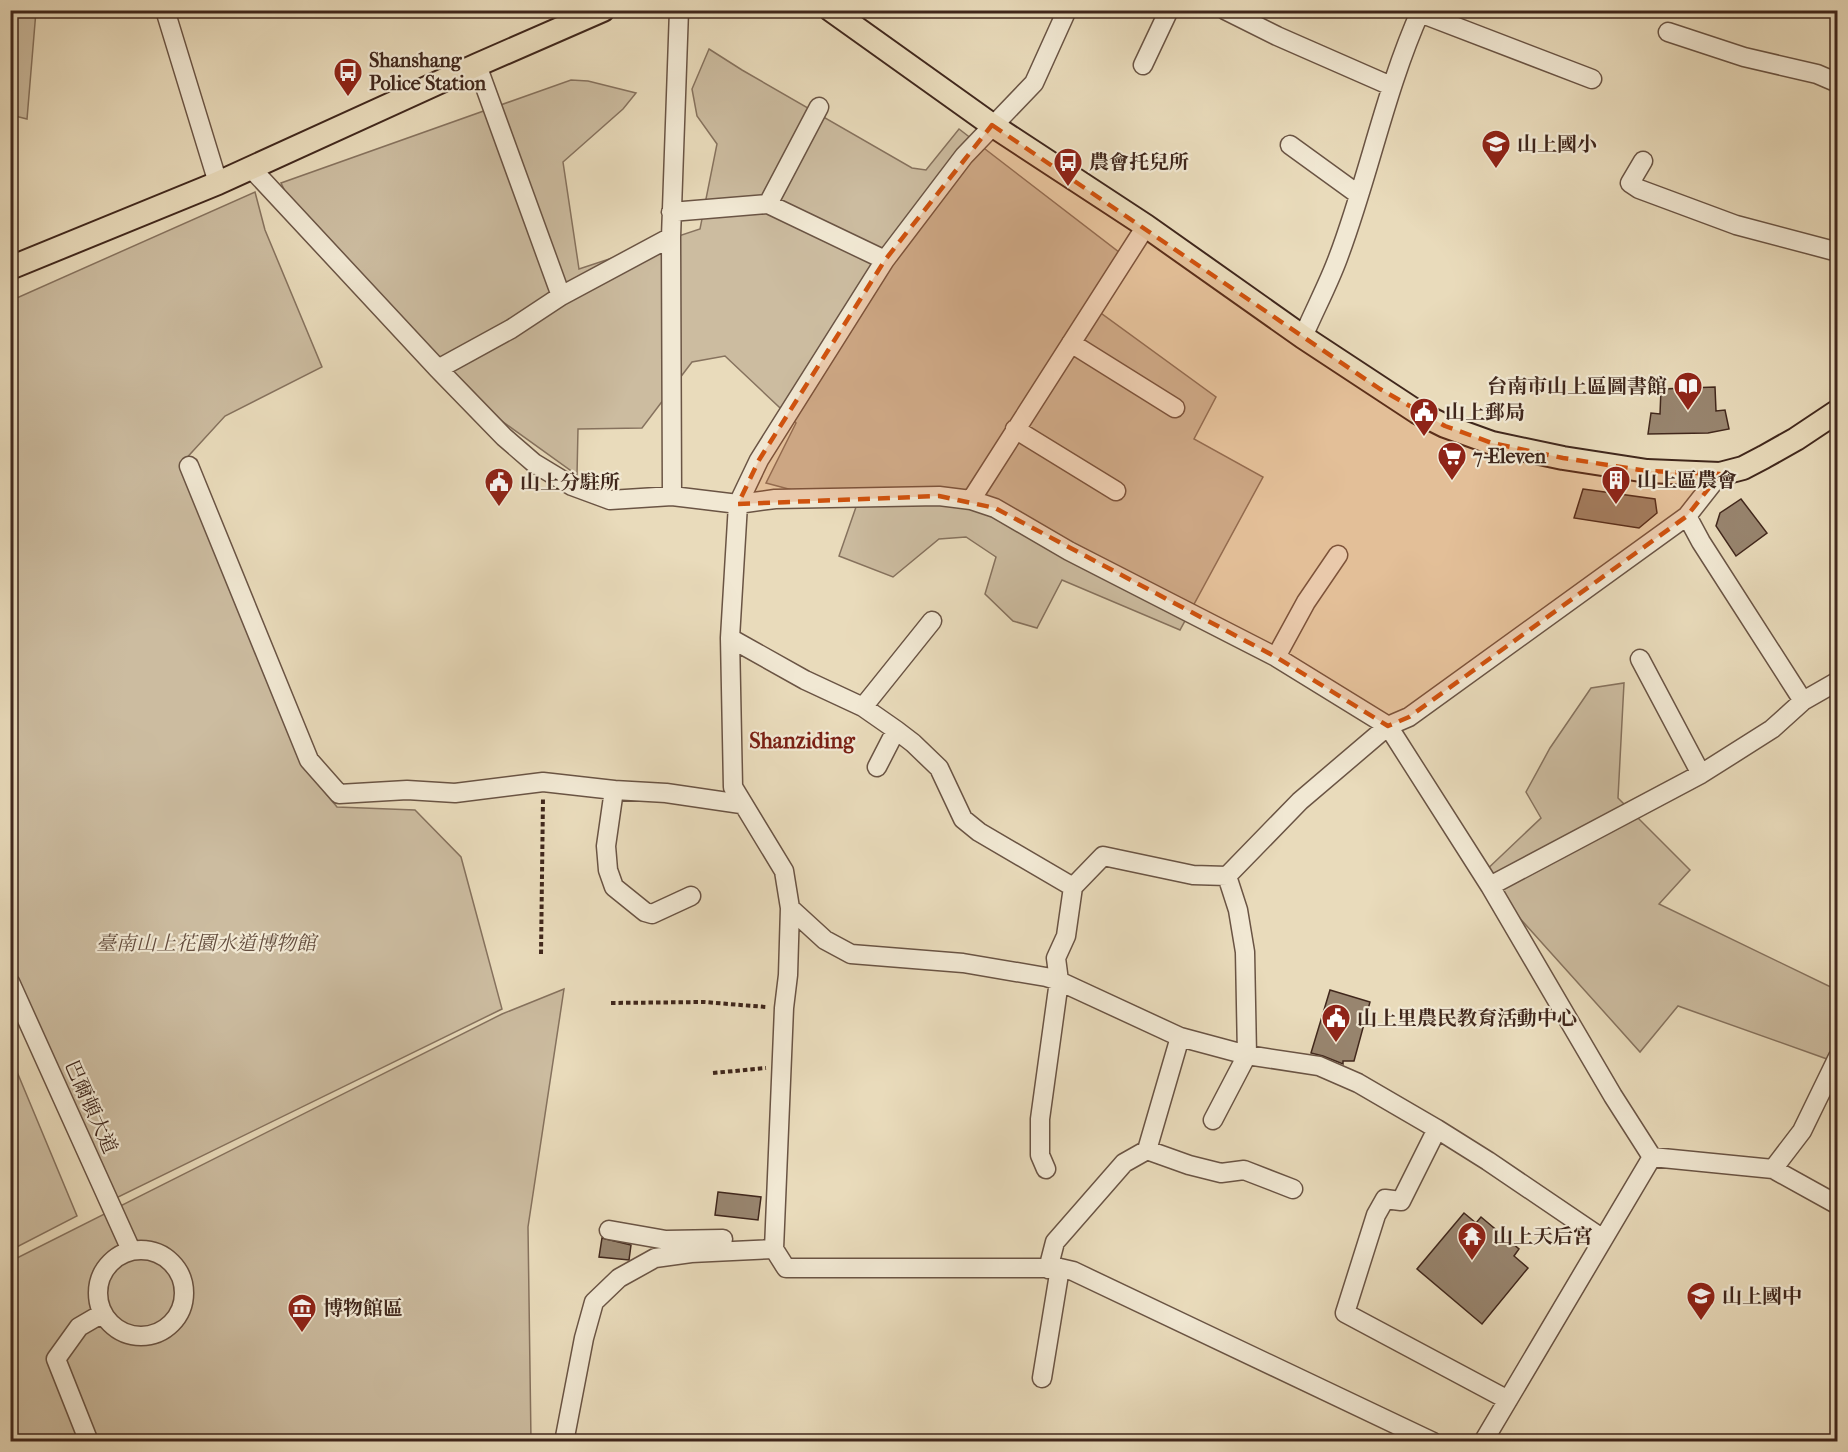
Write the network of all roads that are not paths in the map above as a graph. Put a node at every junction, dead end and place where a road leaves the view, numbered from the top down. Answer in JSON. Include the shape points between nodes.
{"nodes":[{"id":1,"x":165,"y":10,"type":"edge"},
{"id":2,"x":603,"y":10,"type":"edge"},
{"id":3,"x":679,"y":10,"type":"edge"},
{"id":4,"x":831,"y":10,"type":"edge"},
{"id":5,"x":1067,"y":10,"type":"edge"},
{"id":6,"x":1169,"y":10,"type":"edge"},
{"id":7,"x":1226,"y":10,"type":"edge"},
{"id":8,"x":1420,"y":12,"type":"edge"},
{"id":9,"x":1668,"y":32,"type":"dead end"},
{"id":10,"x":477,"y":65,"type":"junction"},
{"id":11,"x":1143,"y":65,"type":"dead end"},
{"id":12,"x":1592,"y":79,"type":"dead end"},
{"id":13,"x":1838,"y":83,"type":"edge"},
{"id":14,"x":1391,"y":86,"type":"junction"},
{"id":15,"x":819,"y":107,"type":"dead end"},
{"id":16,"x":992,"y":125,"type":"junction"},
{"id":17,"x":1290,"y":145,"type":"dead end"},
{"id":18,"x":1643,"y":161,"type":"dead end"},
{"id":19,"x":250,"y":167,"type":"junction"},
{"id":20,"x":218,"y":183,"type":"junction"},
{"id":21,"x":1359,"y":195,"type":"junction"},
{"id":22,"x":768,"y":204,"type":"junction"},
{"id":23,"x":671,"y":212,"type":"junction"},
{"id":24,"x":1146,"y":226,"type":"junction"},
{"id":25,"x":670,"y":237,"type":"junction"},
{"id":26,"x":1838,"y":252,"type":"edge"},
{"id":27,"x":885,"y":260,"type":"junction"},
{"id":28,"x":10,"y":268,"type":"edge"},
{"id":29,"x":561,"y":296,"type":"junction"},
{"id":30,"x":1302,"y":337,"type":"junction"},
{"id":31,"x":1071,"y":343,"type":"junction"},
{"id":32,"x":438,"y":369,"type":"junction"},
{"id":33,"x":1175,"y":408,"type":"dead end"},
{"id":34,"x":1838,"y":411,"type":"edge"},
{"id":35,"x":1015,"y":429,"type":"junction"},
{"id":36,"x":189,"y":466,"type":"dead end"},
{"id":37,"x":1720,"y":474,"type":"junction"},
{"id":38,"x":1116,"y":491,"type":"dead end"},
{"id":39,"x":672,"y":496,"type":"junction"},
{"id":40,"x":971,"y":500,"type":"junction"},
{"id":41,"x":738,"y":504,"type":"junction"},
{"id":42,"x":1687,"y":516,"type":"junction"},
{"id":43,"x":1338,"y":555,"type":"dead end"},
{"id":44,"x":932,"y":621,"type":"dead end"},
{"id":45,"x":730,"y":638,"type":"junction"},
{"id":46,"x":1276,"y":657,"type":"junction"},
{"id":47,"x":1640,"y":659,"type":"dead end"},
{"id":48,"x":1838,"y":681,"type":"edge"},
{"id":49,"x":1803,"y":701,"type":"junction"},
{"id":50,"x":862,"y":707,"type":"junction"},
{"id":51,"x":1388,"y":726,"type":"junction"},
{"id":52,"x":896,"y":730,"type":"junction"},
{"id":53,"x":877,"y":767,"type":"dead end"},
{"id":54,"x":1701,"y":774,"type":"junction"},
{"id":55,"x":614,"y":790,"type":"junction"},
{"id":56,"x":741,"y":804,"type":"junction"},
{"id":57,"x":1227,"y":876,"type":"junction"},
{"id":58,"x":1490,"y":886,"type":"junction"},
{"id":59,"x":1073,"y":887,"type":"junction"},
{"id":60,"x":691,"y":896,"type":"dead end"},
{"id":61,"x":790,"y":908,"type":"junction"},
{"id":62,"x":1059,"y":981,"type":"junction"},
{"id":63,"x":10,"y":982,"type":"edge"},
{"id":64,"x":1180,"y":1037,"type":"junction"},
{"id":65,"x":1247,"y":1055,"type":"junction"},
{"id":66,"x":1838,"y":1057,"type":"edge"},
{"id":67,"x":1213,"y":1120,"type":"dead end"},
{"id":68,"x":1437,"y":1128,"type":"junction"},
{"id":69,"x":1147,"y":1150,"type":"junction"},
{"id":70,"x":1652,"y":1157,"type":"junction"},
{"id":71,"x":1773,"y":1168,"type":"junction"},
{"id":72,"x":1046,"y":1169,"type":"dead end"},
{"id":73,"x":1293,"y":1189,"type":"dead end"},
{"id":74,"x":1838,"y":1206,"type":"edge"},
{"id":75,"x":609,"y":1230,"type":"dead end"},
{"id":76,"x":1603,"y":1239,"type":"junction"},
{"id":77,"x":774,"y":1249,"type":"junction"},
{"id":78,"x":131,"y":1250,"type":"junction"},
{"id":79,"x":1054,"y":1268,"type":"junction"},
{"id":80,"x":103,"y":1313,"type":"junction"},
{"id":81,"x":1042,"y":1378,"type":"dead end"},
{"id":82,"x":1508,"y":1400,"type":"junction"},
{"id":83,"x":89,"y":1442,"type":"edge"},
{"id":84,"x":564,"y":1442,"type":"edge"},
{"id":85,"x":1434,"y":1442,"type":"edge"},
{"id":86,"x":1483,"y":1442,"type":"edge"}],
"edges":[{"from":1,"to":20,"type":"street"},
{"from":2,"to":10,"type":"main road"},
{"from":3,"to":23,"type":"street"},
{"from":4,"to":16,"type":"main road"},
{"from":5,"to":16,"type":"street","via":[[1034,83]]},
{"from":6,"to":11,"type":"street"},
{"from":7,"to":14,"type":"street"},
{"from":8,"to":12,"type":"street"},
{"from":8,"to":14,"type":"street"},
{"from":9,"to":13,"type":"street"},
{"from":10,"to":19,"type":"main road"},
{"from":10,"to":29,"type":"street"},
{"from":14,"to":21,"type":"street"},
{"from":15,"to":22,"type":"street"},
{"from":16,"to":24,"type":"main road"},
{"from":16,"to":27,"type":"street"},
{"from":17,"to":21,"type":"street"},
{"from":18,"to":26,"type":"street","via":[[1630,183],[1639,189],[1736,225]]},
{"from":19,"to":20,"type":"main road"},
{"from":19,"to":32,"type":"street"},
{"from":20,"to":28,"type":"main road"},
{"from":21,"to":30,"type":"street","via":[[1338,258]]},
{"from":22,"to":23,"type":"street"},
{"from":22,"to":27,"type":"street"},
{"from":23,"to":25,"type":"street"},
{"from":24,"to":30,"type":"main road"},
{"from":24,"to":31,"type":"street"},
{"from":25,"to":29,"type":"street"},
{"from":25,"to":39,"type":"street"},
{"from":27,"to":41,"type":"street","via":[[759,460]]},
{"from":29,"to":32,"type":"street"},
{"from":30,"to":37,"type":"main road","via":[[1417,412],[1492,443],[1647,471]]},
{"from":31,"to":33,"type":"street"},
{"from":31,"to":35,"type":"street"},
{"from":32,"to":39,"type":"street","via":[[512,443],[572,486],[610,500]]},
{"from":34,"to":37,"type":"main road","via":[[1764,457]]},
{"from":35,"to":38,"type":"street"},
{"from":35,"to":40,"type":"street"},
{"from":36,"to":55,"type":"street","via":[[309,760],[339,794],[407,790],[455,793],[543,782]]},
{"from":37,"to":42,"type":"street"},
{"from":39,"to":41,"type":"street"},
{"from":40,"to":41,"type":"street","via":[[939,496],[775,499]]},
{"from":40,"to":46,"type":"street","via":[[995,508],[1069,551]]},
{"from":41,"to":45,"type":"street"},
{"from":42,"to":49,"type":"street"},
{"from":42,"to":51,"type":"street","via":[[1409,717]]},
{"from":43,"to":46,"type":"street"},
{"from":44,"to":50,"type":"street"},
{"from":45,"to":50,"type":"street"},
{"from":45,"to":56,"type":"street","via":[[733,787]]},
{"from":46,"to":51,"type":"street"},
{"from":47,"to":54,"type":"street"},
{"from":48,"to":49,"type":"street"},
{"from":49,"to":54,"type":"street","via":[[1772,729]]},
{"from":50,"to":52,"type":"street"},
{"from":51,"to":57,"type":"street","via":[[1300,801]]},
{"from":51,"to":58,"type":"street"},
{"from":52,"to":53,"type":"street"},
{"from":52,"to":59,"type":"street","via":[[939,768],[963,819]]},
{"from":54,"to":58,"type":"street"},
{"from":55,"to":56,"type":"street"},
{"from":55,"to":60,"type":"street","via":[[606,846],[614,887],[652,914]]},
{"from":56,"to":61,"type":"street","via":[[784,871]]},
{"from":57,"to":59,"type":"street","via":[[1193,875],[1103,855]]},
{"from":57,"to":65,"type":"street","via":[[1245,952]]},
{"from":58,"to":70,"type":"street"},
{"from":59,"to":62,"type":"street","via":[[1066,936],[1056,958]]},
{"from":61,"to":62,"type":"street","via":[[825,940],[851,954],[963,963]]},
{"from":61,"to":77,"type":"street"},
{"from":62,"to":64,"type":"street"},
{"from":62,"to":72,"type":"street","via":[[1041,1119],[1040,1155]]},
{"from":63,"to":78,"type":"street","name":"巴爾頓大道"},
{"from":64,"to":65,"type":"street"},
{"from":64,"to":69,"type":"street"},
{"from":65,"to":67,"type":"street"},
{"from":65,"to":68,"type":"street","via":[[1319,1066],[1358,1083]]},
{"from":66,"to":71,"type":"street","via":[[1802,1131]]},
{"from":68,"to":76,"type":"street"},
{"from":68,"to":82,"type":"street","via":[[1401,1201],[1385,1199],[1376,1215],[1345,1313]]},
{"from":69,"to":73,"type":"street","via":[[1221,1173],[1244,1170]]},
{"from":69,"to":79,"type":"street","via":[[1124,1163],[1055,1242]]},
{"from":70,"to":71,"type":"street"},
{"from":70,"to":76,"type":"street"},
{"from":71,"to":74,"type":"street"},
{"from":75,"to":77,"type":"street","via":[[666,1240],[746,1239]]},
{"from":76,"to":82,"type":"street"},
{"from":77,"to":79,"type":"street","via":[[786,1269]]},
{"from":77,"to":84,"type":"street","via":[[691,1252],[655,1258],[619,1278],[594,1302]]},
{"from":78,"to":80,"type":"street","via":[[111,1261],[104,1270],[97,1291]]},
{"from":78,"to":80,"type":"street","via":[[154,1251],[173,1262],[180,1272],[185,1294],[178,1315],[162,1331],[140,1336],[118,1330]]},
{"from":79,"to":81,"type":"street"},
{"from":79,"to":85,"type":"street","via":[[1073,1271]]},
{"from":80,"to":83,"type":"street","via":[[80,1327],[56,1359]]},
{"from":82,"to":86,"type":"street"}]}
